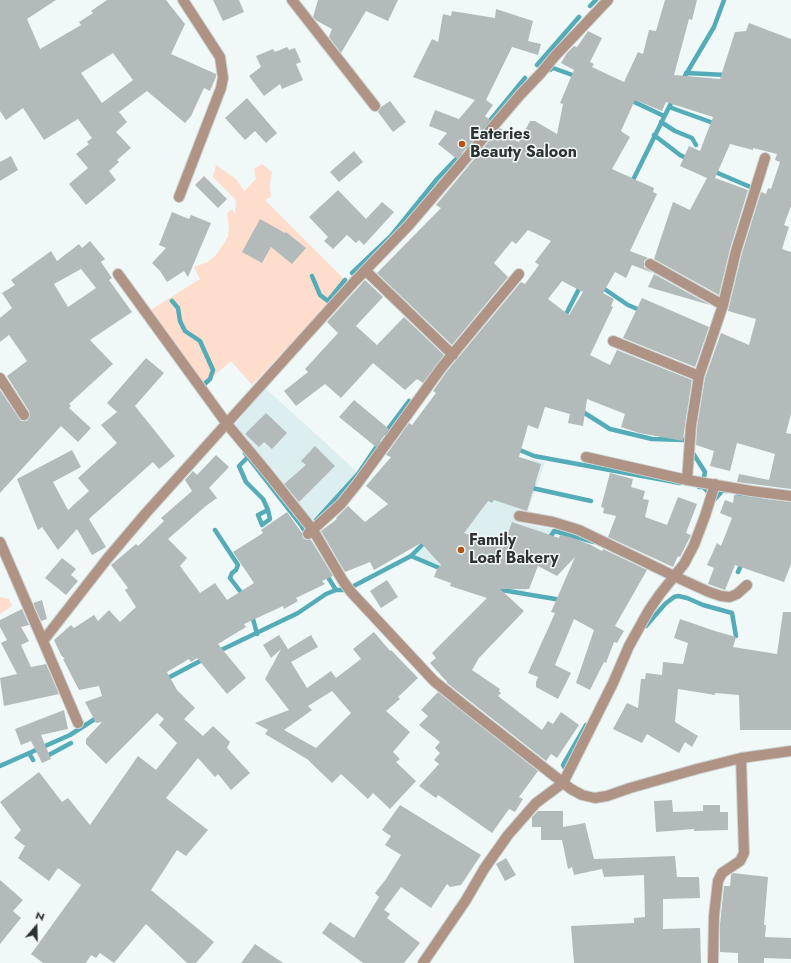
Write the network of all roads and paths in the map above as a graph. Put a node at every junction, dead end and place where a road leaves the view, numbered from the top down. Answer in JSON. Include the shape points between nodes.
{"nodes":[{"id":1,"x":183,"y":0,"type":"edge"},
{"id":2,"x":292,"y":0,"type":"edge"},
{"id":3,"x":608,"y":0,"type":"edge"},
{"id":4,"x":375,"y":106,"type":"dead end"},
{"id":5,"x":765,"y":158,"type":"dead end"},
{"id":6,"x":179,"y":197,"type":"dead end"},
{"id":7,"x":650,"y":264,"type":"dead end"},
{"id":8,"x":366,"y":271,"type":"junction"},
{"id":9,"x":118,"y":274,"type":"dead end"},
{"id":10,"x":519,"y":274,"type":"dead end"},
{"id":11,"x":723,"y":305,"type":"junction"},
{"id":12,"x":613,"y":341,"type":"dead end"},
{"id":13,"x":453,"y":355,"type":"junction"},
{"id":14,"x":699,"y":376,"type":"junction"},
{"id":15,"x":0,"y":378,"type":"edge"},
{"id":16,"x":24,"y":415,"type":"dead end"},
{"id":17,"x":228,"y":424,"type":"junction"},
{"id":18,"x":586,"y":457,"type":"dead end"},
{"id":19,"x":688,"y":480,"type":"junction"},
{"id":20,"x":715,"y":484,"type":"junction"},
{"id":21,"x":791,"y":496,"type":"edge"},
{"id":22,"x":519,"y":516,"type":"dead end"},
{"id":23,"x":310,"y":532,"type":"junction"},
{"id":24,"x":0,"y":542,"type":"edge"},
{"id":25,"x":674,"y":576,"type":"junction"},
{"id":26,"x":747,"y":585,"type":"dead end"},
{"id":27,"x":43,"y":641,"type":"junction"},
{"id":28,"x":78,"y":723,"type":"dead end"},
{"id":29,"x":791,"y":751,"type":"edge"},
{"id":30,"x":741,"y":758,"type":"junction"},
{"id":31,"x":563,"y":783,"type":"junction"},
{"id":32,"x":423,"y":963,"type":"edge"},
{"id":33,"x":713,"y":963,"type":"edge"}],
"edges":[{"from":1,"to":6,"type":"street","via":[[220,57],[223,78]]},
{"from":2,"to":4,"type":"street"},
{"from":3,"to":8,"type":"street","via":[[520,95]]},
{"from":5,"to":11,"type":"street","via":[[726,273]]},
{"from":7,"to":11,"type":"street"},
{"from":8,"to":13,"type":"street"},
{"from":8,"to":17,"type":"street"},
{"from":9,"to":17,"type":"street"},
{"from":10,"to":13,"type":"street"},
{"from":11,"to":14,"type":"street"},
{"from":12,"to":14,"type":"street"},
{"from":13,"to":23,"type":"street","via":[[418,398],[341,504]]},
{"from":14,"to":19,"type":"street","via":[[691,426]]},
{"from":15,"to":16,"type":"street"},
{"from":17,"to":23,"type":"street","via":[[266,470]]},
{"from":17,"to":27,"type":"street","via":[[146,513]]},
{"from":18,"to":19,"type":"street"},
{"from":19,"to":20,"type":"street"},
{"from":20,"to":21,"type":"street"},
{"from":20,"to":25,"type":"street","via":[[694,545]]},
{"from":22,"to":25,"type":"street","via":[[566,525]]},
{"from":23,"to":31,"type":"street","via":[[346,585],[434,680]]},
{"from":24,"to":27,"type":"street"},
{"from":25,"to":26,"type":"street","via":[[721,596],[730,597]]},
{"from":25,"to":31,"type":"street","via":[[649,610],[629,646]]},
{"from":27,"to":28,"type":"street"},
{"from":29,"to":30,"type":"street"},
{"from":30,"to":31,"type":"street","via":[[595,798],[571,790]]},
{"from":30,"to":33,"type":"street","via":[[744,853],[740,861],[722,873],[718,881]]},
{"from":31,"to":32,"type":"street","via":[[536,803],[508,835]]}]}
